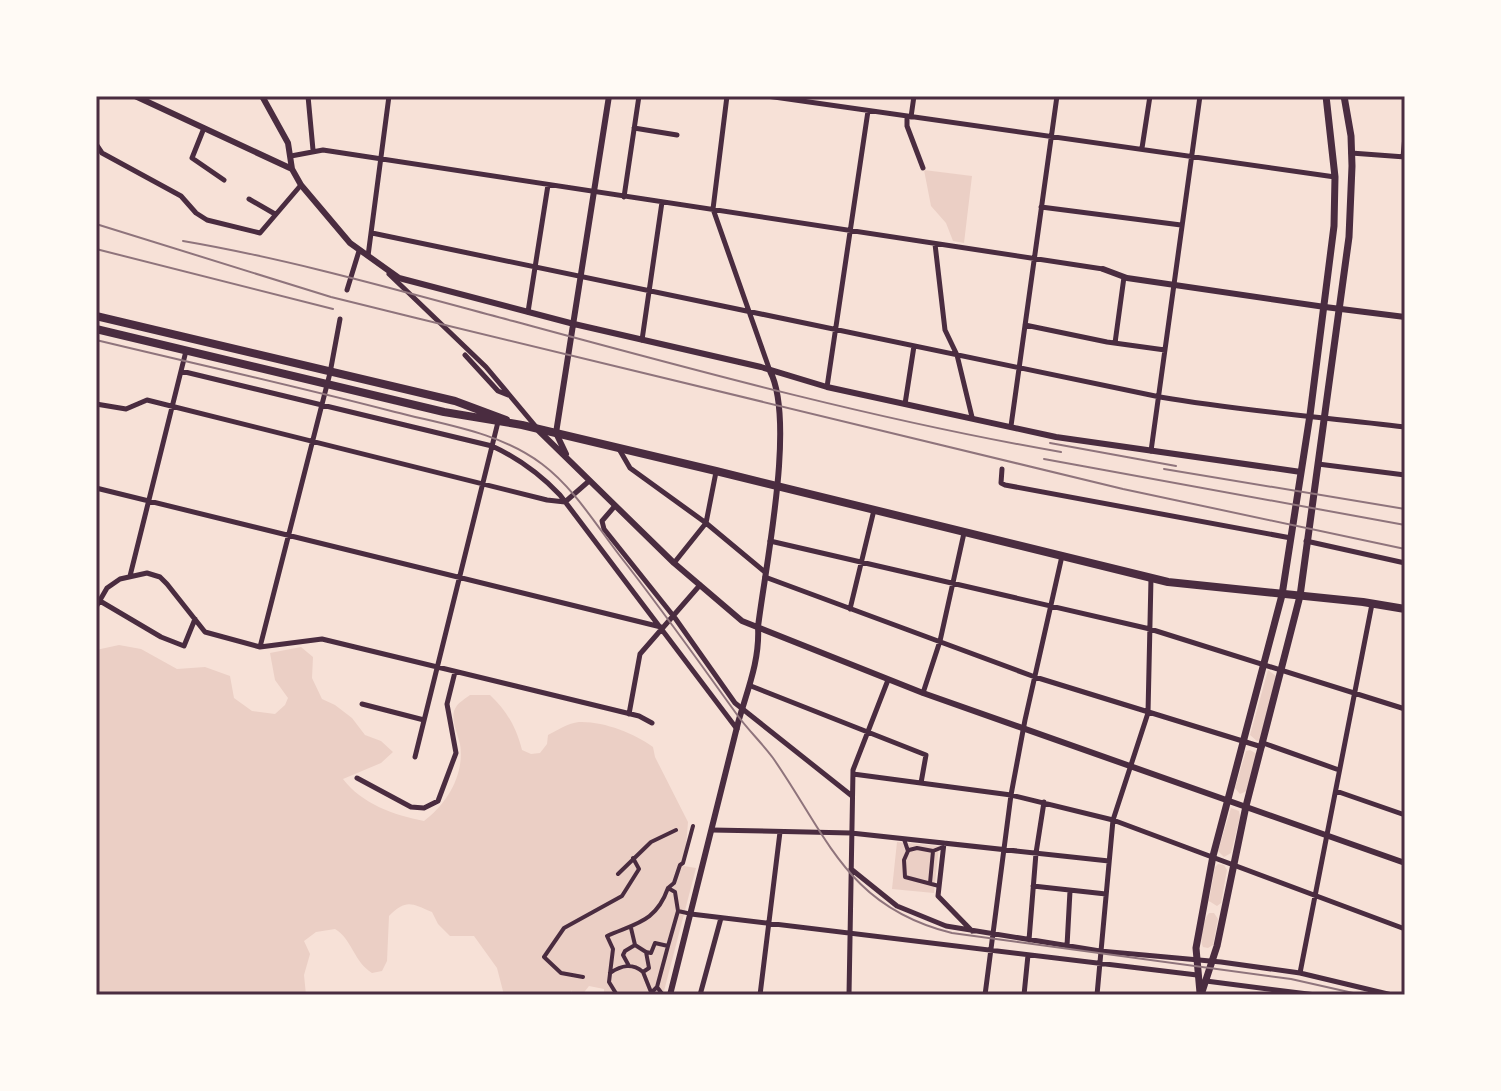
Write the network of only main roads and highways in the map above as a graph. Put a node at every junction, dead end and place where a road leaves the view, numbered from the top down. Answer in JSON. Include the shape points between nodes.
{"nodes":[{"id":1,"x":1326,"y":96,"type":"edge"},
{"id":2,"x":1344,"y":96,"type":"edge"},
{"id":3,"x":96,"y":316,"type":"edge"},
{"id":4,"x":96,"y":329,"type":"edge"},
{"id":5,"x":522,"y":425,"type":"junction"},
{"id":6,"x":1282,"y":595,"type":"junction"},
{"id":7,"x":1300,"y":596,"type":"junction"},
{"id":8,"x":1405,"y":609,"type":"edge"},
{"id":9,"x":1201,"y":995,"type":"edge"}],
"edges":[{"from":1,"to":6,"type":"main road","via":[[1335,177],[1334,226]]},
{"from":2,"to":7,"type":"main road","via":[[1351,153],[1349,237]]},
{"from":3,"to":5,"type":"highway","via":[[455,401]]},
{"from":4,"to":5,"type":"highway"},
{"from":5,"to":6,"type":"highway","via":[[1186,585]]},
{"from":6,"to":7,"type":"highway"},
{"from":6,"to":9,"type":"main road","via":[[1213,856],[1195,961]]},
{"from":7,"to":8,"type":"highway"},
{"from":7,"to":9,"type":"main road"}]}
